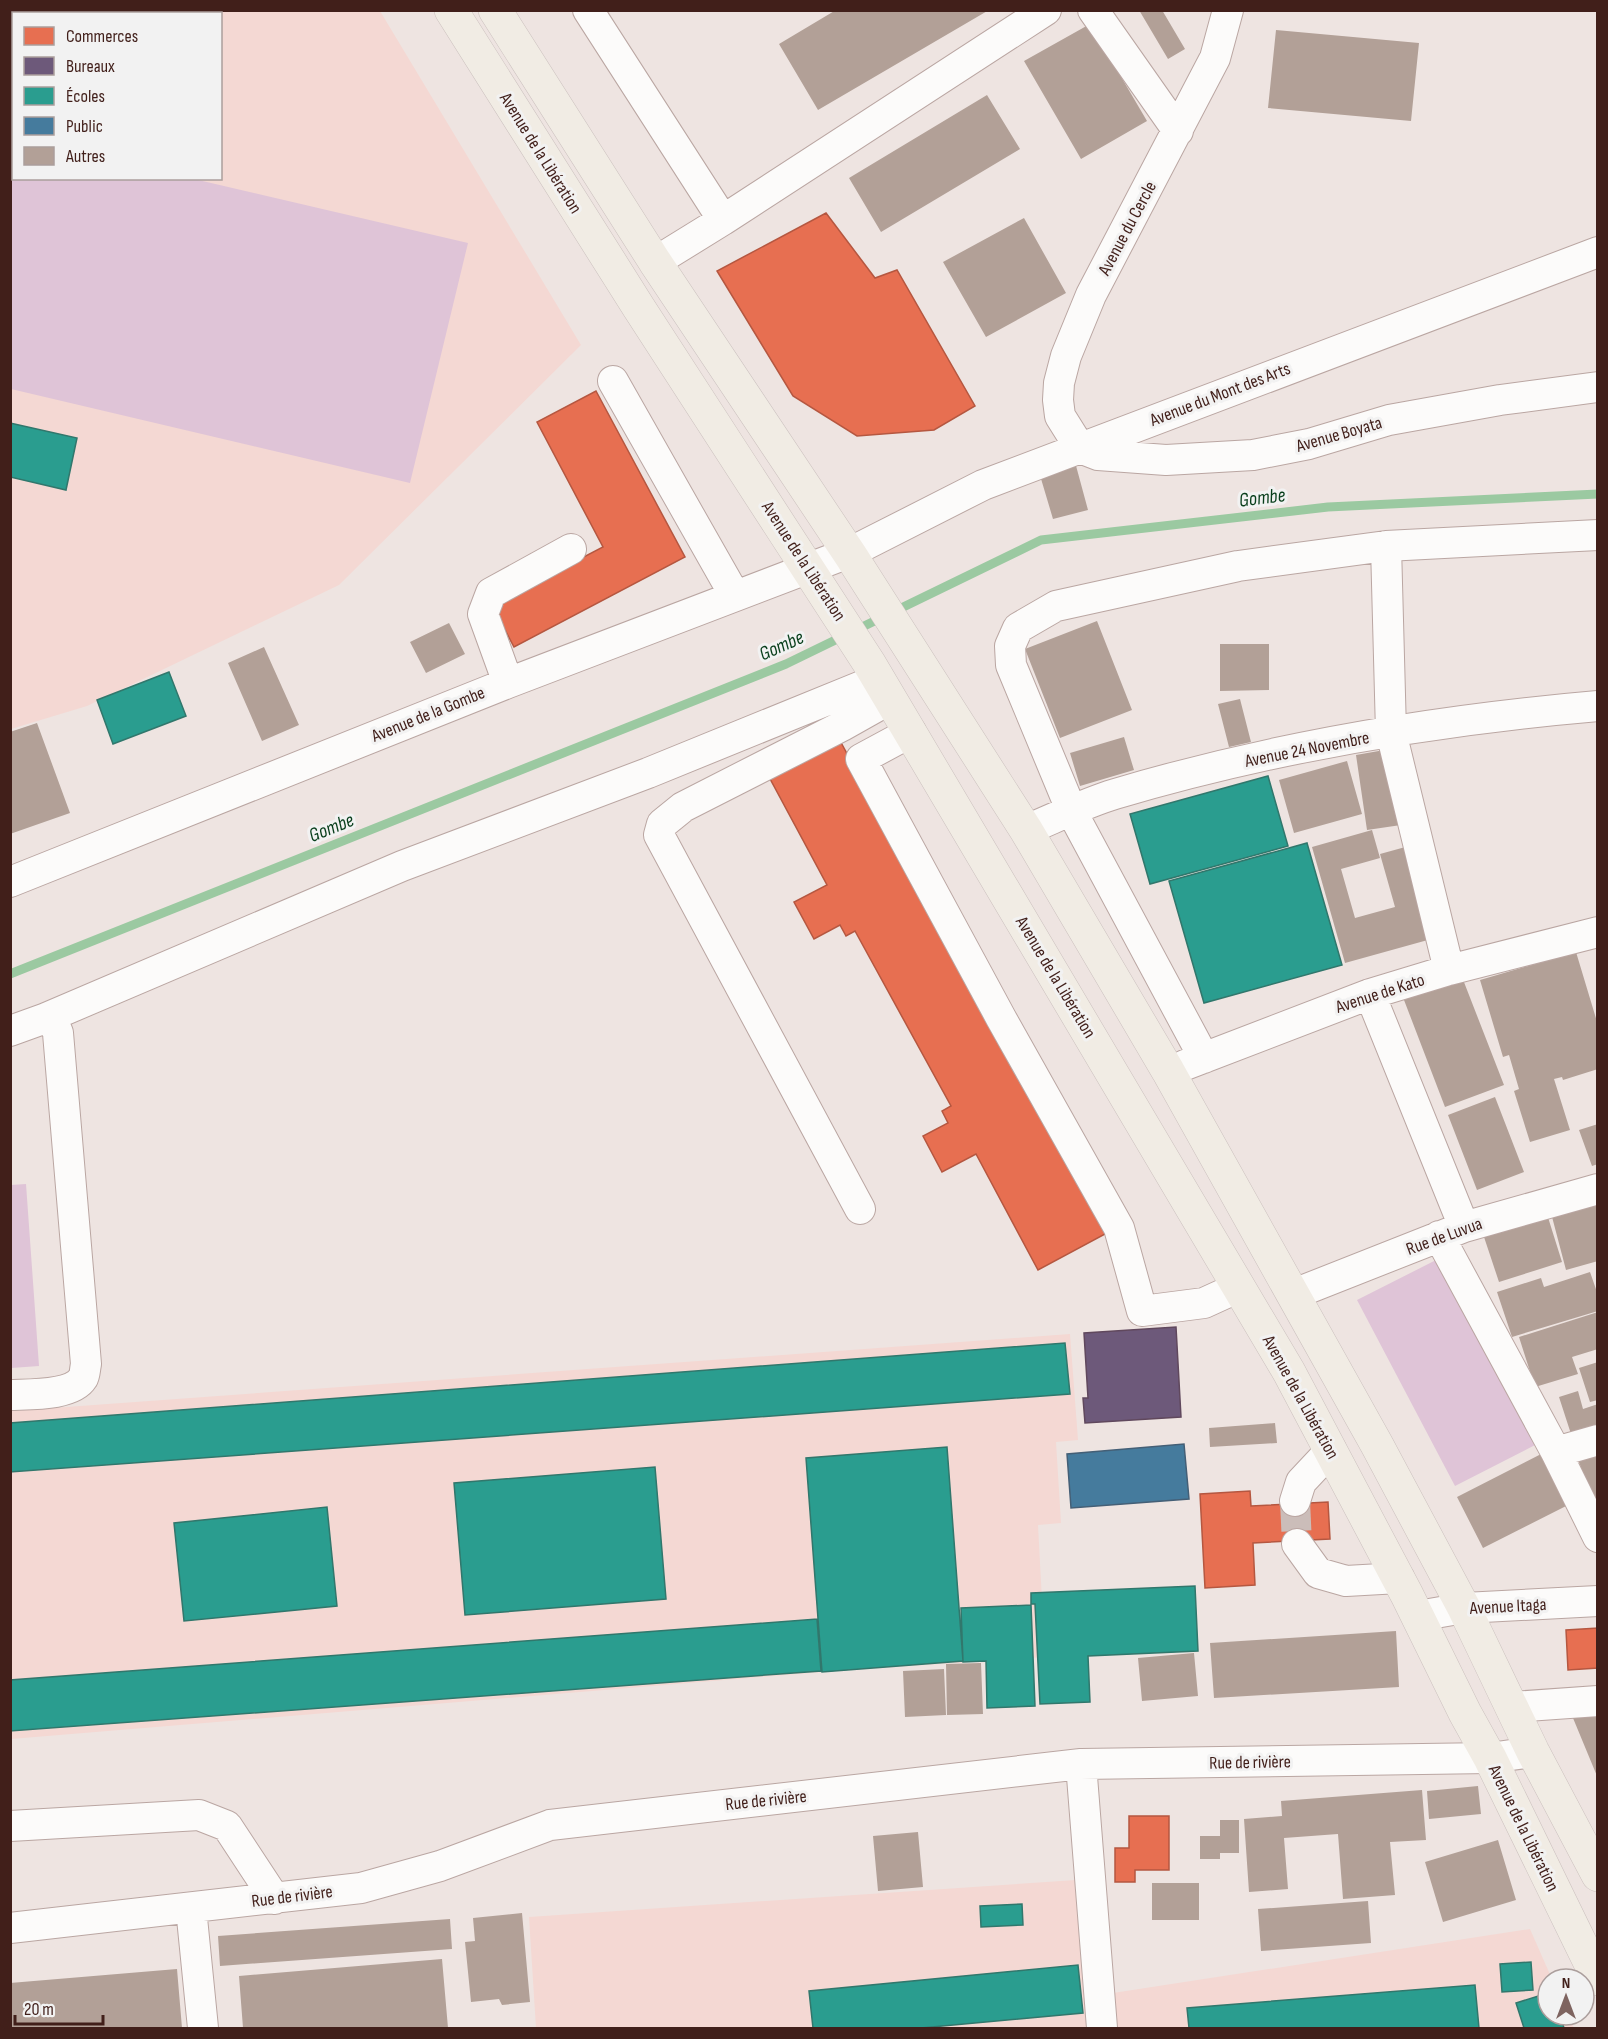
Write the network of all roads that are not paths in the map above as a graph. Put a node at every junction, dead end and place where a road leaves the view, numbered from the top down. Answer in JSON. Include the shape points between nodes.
{"nodes":[{"id":1,"x":451,"y":10,"type":"edge"},
{"id":2,"x":495,"y":10,"type":"edge"},
{"id":3,"x":588,"y":10,"type":"edge"},
{"id":4,"x":1046,"y":10,"type":"edge"},
{"id":5,"x":1094,"y":10,"type":"edge"},
{"id":6,"x":1228,"y":10,"type":"edge"},
{"id":7,"x":1178,"y":131,"type":"junction"},
{"id":8,"x":723,"y":220,"type":"junction"},
{"id":9,"x":1598,"y":252,"type":"edge"},
{"id":10,"x":655,"y":262,"type":"junction"},
{"id":11,"x":613,"y":381,"type":"dead end"},
{"id":12,"x":1598,"y":387,"type":"edge"},
{"id":13,"x":1080,"y":448,"type":"junction"},
{"id":14,"x":1598,"y":535,"type":"edge"},
{"id":15,"x":1386,"y":546,"type":"junction"},
{"id":16,"x":571,"y":549,"type":"dead end"},
{"id":17,"x":849,"y":553,"type":"junction"},
{"id":18,"x":809,"y":568,"type":"junction"},
{"id":19,"x":735,"y":596,"type":"junction"},
{"id":20,"x":879,"y":680,"type":"junction"},
{"id":21,"x":508,"y":683,"type":"junction"},
{"id":22,"x":1598,"y":706,"type":"edge"},
{"id":23,"x":911,"y":732,"type":"junction"},
{"id":24,"x":1391,"y":732,"type":"junction"},
{"id":25,"x":1072,"y":812,"type":"junction"},
{"id":26,"x":1026,"y":830,"type":"junction"},
{"id":27,"x":10,"y":882,"type":"edge"},
{"id":28,"x":1598,"y":932,"type":"edge"},
{"id":29,"x":1449,"y":970,"type":"junction"},
{"id":30,"x":1370,"y":994,"type":"junction"},
{"id":31,"x":46,"y":1018,"type":"junction"},
{"id":32,"x":10,"y":1031,"type":"edge"},
{"id":33,"x":1204,"y":1058,"type":"junction"},
{"id":34,"x":1168,"y":1071,"type":"junction"},
{"id":35,"x":1598,"y":1189,"type":"edge"},
{"id":36,"x":860,"y":1209,"type":"dead end"},
{"id":37,"x":1452,"y":1231,"type":"junction"},
{"id":38,"x":1239,"y":1287,"type":"junction"},
{"id":39,"x":1294,"y":1294,"type":"junction"},
{"id":40,"x":10,"y":1395,"type":"edge"},
{"id":41,"x":1598,"y":1440,"type":"edge"},
{"id":42,"x":1331,"y":1450,"type":"junction"},
{"id":43,"x":1556,"y":1452,"type":"junction"},
{"id":44,"x":1295,"y":1501,"type":"tunnel mouth"},
{"id":45,"x":1598,"y":1537,"type":"edge"},
{"id":46,"x":1297,"y":1544,"type":"tunnel mouth"},
{"id":47,"x":1399,"y":1578,"type":"junction"},
{"id":48,"x":1598,"y":1601,"type":"edge"},
{"id":49,"x":1464,"y":1608,"type":"junction"},
{"id":50,"x":1418,"y":1616,"type":"junction"},
{"id":51,"x":1598,"y":1701,"type":"edge"},
{"id":52,"x":1512,"y":1707,"type":"junction"},
{"id":53,"x":1533,"y":1752,"type":"junction"},
{"id":54,"x":1490,"y":1758,"type":"junction"},
{"id":55,"x":1082,"y":1764,"type":"junction"},
{"id":56,"x":10,"y":1826,"type":"edge"},
{"id":57,"x":1595,"y":1866,"type":"edge"},
{"id":58,"x":275,"y":1899,"type":"junction"},
{"id":59,"x":191,"y":1908,"type":"junction"},
{"id":60,"x":10,"y":1928,"type":"edge"},
{"id":61,"x":1598,"y":1979,"type":"edge"},
{"id":62,"x":203,"y":2028,"type":"edge"},
{"id":63,"x":1102,"y":2028,"type":"edge"}],
"edges":[{"from":1,"to":18,"type":"main road","name":"Avenue de la Libération"},
{"from":2,"to":10,"type":"main road","name":"Avenue de la Libération"},
{"from":3,"to":8,"type":"street"},
{"from":4,"to":8,"type":"street"},
{"from":5,"to":7,"type":"street"},
{"from":6,"to":7,"type":"street","name":"Avenue du Cercle","via":[[1215,58]]},
{"from":7,"to":13,"type":"street","name":"Avenue du Cercle","via":[[1091,295],[1066,356],[1059,383],[1060,416]]},
{"from":8,"to":10,"type":"street"},
{"from":9,"to":13,"type":"street","name":"Avenue du Mont des Arts"},
{"from":10,"to":17,"type":"main road","name":"Avenue de la Libération"},
{"from":11,"to":19,"type":"street"},
{"from":12,"to":13,"type":"street","name":"Avenue Boyata","via":[[1389,420],[1310,444],[1253,455],[1166,460],[1098,455]]},
{"from":13,"to":17,"type":"street","name":"Avenue du Mont des Arts","via":[[983,485]]},
{"from":14,"to":15,"type":"street"},
{"from":15,"to":24,"type":"street"},
{"from":15,"to":25,"type":"street","via":[[1227,568],[1056,606],[1018,628],[1010,646],[1011,665]]},
{"from":16,"to":21,"type":"street","via":[[491,593],[486,603],[483,614]]},
{"from":17,"to":18,"type":"street","name":"Avenue de la Gombe"},
{"from":17,"to":26,"type":"main road","name":"Avenue de la Libération"},
{"from":18,"to":19,"type":"street","name":"Avenue de la Gombe"},
{"from":18,"to":20,"type":"main road","name":"Avenue de la Libération"},
{"from":19,"to":21,"type":"street","name":"Avenue de la Gombe"},
{"from":20,"to":23,"type":"main road","name":"Avenue de la Libération"},
{"from":20,"to":31,"type":"street","via":[[402,866]]},
{"from":20,"to":36,"type":"street","via":[[842,726],[683,807],[662,824],[659,835]]},
{"from":21,"to":27,"type":"street","name":"Avenue de la Gombe"},
{"from":22,"to":24,"type":"street","name":"Avenue 24 Novembre"},
{"from":23,"to":38,"type":"main road","name":"Avenue de la Libération"},
{"from":23,"to":38,"type":"street","via":[[861,759],[1119,1228],[1142,1311],[1204,1303]]},
{"from":24,"to":25,"type":"street","name":"Avenue 24 Novembre","via":[[1250,759],[1113,795]]},
{"from":24,"to":29,"type":"street"},
{"from":25,"to":26,"type":"street","name":"Avenue 24 Novembre"},
{"from":25,"to":33,"type":"street"},
{"from":26,"to":34,"type":"main road","name":"Avenue de la Libération"},
{"from":28,"to":29,"type":"street","name":"Avenue de Kato"},
{"from":29,"to":30,"type":"street","name":"Avenue de Kato"},
{"from":30,"to":33,"type":"street","name":"Avenue de Kato"},
{"from":30,"to":37,"type":"street"},
{"from":31,"to":32,"type":"street"},
{"from":31,"to":40,"type":"street","via":[[54,1023],[58,1033],[86,1364],[83,1378],[72,1388]]},
{"from":33,"to":34,"type":"street","name":"Avenue de Kato"},
{"from":34,"to":39,"type":"main road","name":"Avenue de la Libération"},
{"from":35,"to":37,"type":"street","name":"Rue de Luvua"},
{"from":37,"to":39,"type":"street","name":"Rue de Luvua"},
{"from":37,"to":43,"type":"street"},
{"from":38,"to":42,"type":"main road","name":"Avenue de la Libération"},
{"from":39,"to":49,"type":"main road","name":"Avenue de la Libération"},
{"from":41,"to":43,"type":"street"},
{"from":42,"to":44,"type":"street","via":[[1301,1482]]},
{"from":42,"to":47,"type":"main road","name":"Avenue de la Libération"},
{"from":43,"to":45,"type":"street"},
{"from":46,"to":47,"type":"street","via":[[1318,1573],[1346,1581]]},
{"from":47,"to":50,"type":"main road","name":"Avenue de la Libération"},
{"from":48,"to":49,"type":"street","name":"Avenue Itaga"},
{"from":49,"to":50,"type":"street","name":"Avenue Itaga"},
{"from":49,"to":52,"type":"main road","name":"Avenue de la Libération"},
{"from":50,"to":54,"type":"main road","name":"Avenue de la Libération"},
{"from":51,"to":52,"type":"street"},
{"from":52,"to":53,"type":"main road","name":"Avenue de la Libération"},
{"from":53,"to":54,"type":"street","name":"Rue de rivière"},
{"from":53,"to":57,"type":"main road","name":"Avenue de la Libération"},
{"from":54,"to":55,"type":"street","name":"Rue de rivière"},
{"from":54,"to":61,"type":"main road","name":"Avenue de la Libération"},
{"from":55,"to":58,"type":"street","name":"Rue de rivière","via":[[550,1825],[440,1866],[361,1888]]},
{"from":55,"to":63,"type":"street"},
{"from":56,"to":58,"type":"street","via":[[199,1815],[226,1826]]},
{"from":58,"to":59,"type":"street","name":"Rue de rivière"},
{"from":59,"to":60,"type":"street","name":"Rue de rivière"},
{"from":59,"to":62,"type":"street"}]}
